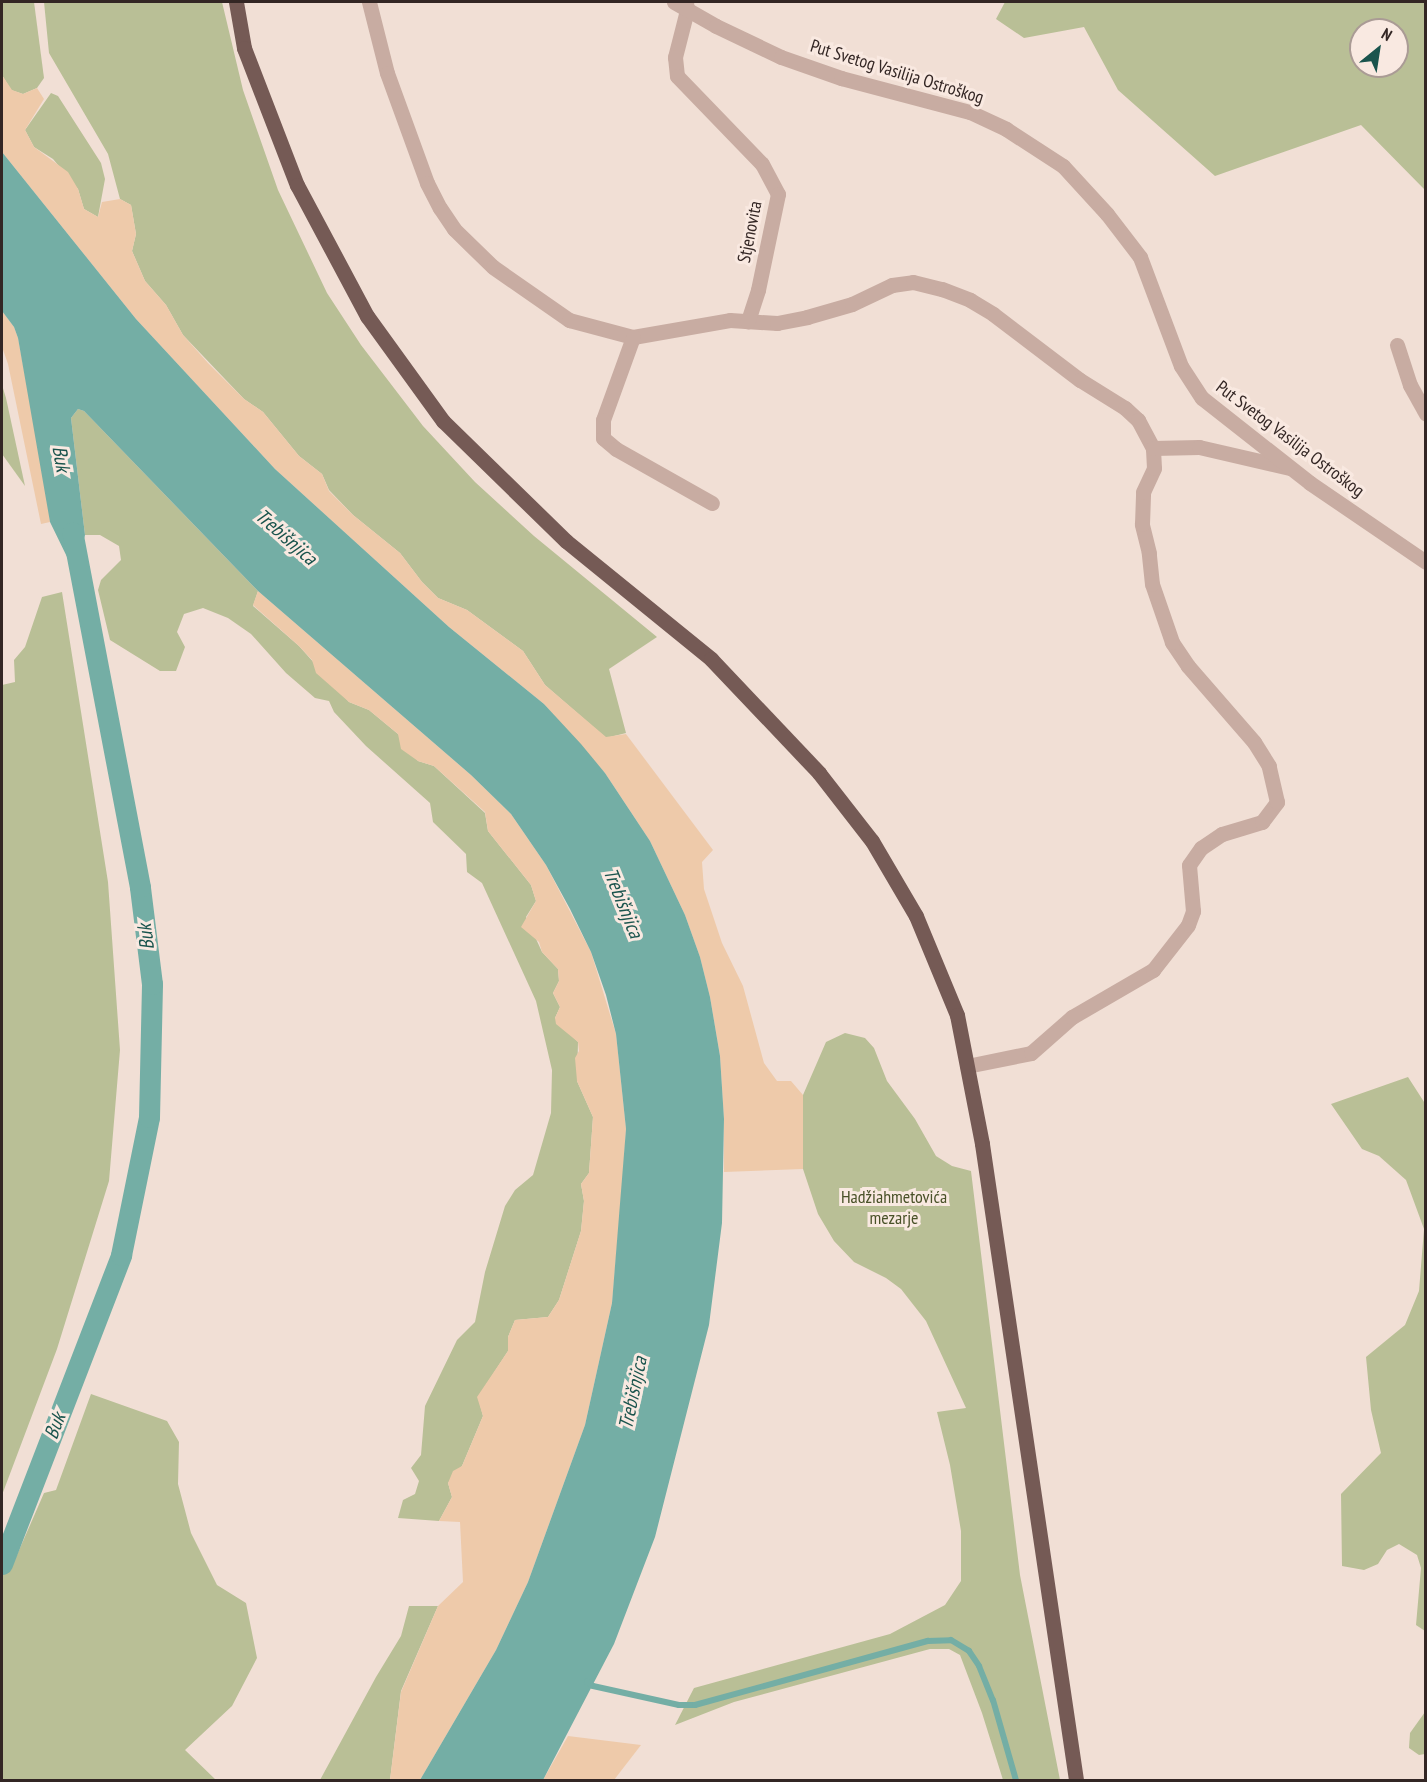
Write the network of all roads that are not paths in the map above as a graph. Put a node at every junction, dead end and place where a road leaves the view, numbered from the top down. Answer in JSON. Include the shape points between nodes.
{"nodes":[{"id":1,"x":236,"y":2,"type":"edge"},
{"id":2,"x":369,"y":2,"type":"edge"},
{"id":3,"x":682,"y":4,"type":"edge"},
{"id":4,"x":748,"y":321,"type":"junction"},
{"id":5,"x":633,"y":337,"type":"junction"},
{"id":6,"x":1397,"y":345,"type":"dead end"},
{"id":7,"x":1425,"y":414,"type":"edge"},
{"id":8,"x":1153,"y":448,"type":"junction"},
{"id":9,"x":1290,"y":468,"type":"junction"},
{"id":10,"x":712,"y":503,"type":"dead end"},
{"id":11,"x":1425,"y":562,"type":"edge"},
{"id":12,"x":967,"y":1066,"type":"junction"},
{"id":13,"x":1076,"y":1780,"type":"edge"}],
"edges":[{"from":1,"to":12,"type":"main road","via":[[244,48],[297,185],[367,316],[443,421],[566,541],[711,659],[826,782],[872,841],[916,916],[957,1015]]},
{"from":2,"to":5,"type":"street","via":[[387,73],[427,183],[454,229],[493,267],[544,305],[569,320]]},
{"from":3,"to":4,"type":"street","name":"Stjenovita","via":[[675,57],[677,76],[762,164],[778,194]]},
{"from":3,"to":9,"type":"street","name":"Put Svetog Vasilija Ostroškog","via":[[781,57],[841,78],[970,112],[1006,129],[1063,166],[1140,257],[1181,366],[1202,398]]},
{"from":4,"to":5,"type":"street","via":[[730,320]]},
{"from":4,"to":8,"type":"street","via":[[777,323],[815,315],[852,304],[892,285],[913,282],[942,289],[993,314],[1080,380],[1125,408],[1138,420]]},
{"from":5,"to":10,"type":"street","via":[[603,420],[603,438]]},
{"from":6,"to":7,"type":"street"},
{"from":8,"to":9,"type":"street","via":[[1199,447]]},
{"from":8,"to":12,"type":"street","via":[[1154,468],[1143,492],[1142,524],[1152,584],[1172,642],[1254,742],[1269,766],[1277,802],[1262,822],[1222,834],[1201,848],[1189,864],[1193,911],[1188,925],[1154,970],[1072,1017],[1031,1053]]},
{"from":9,"to":11,"type":"street","name":"Put Svetog Vasilija Ostroškog"},
{"from":12,"to":13,"type":"main road","via":[[982,1144]]}]}
